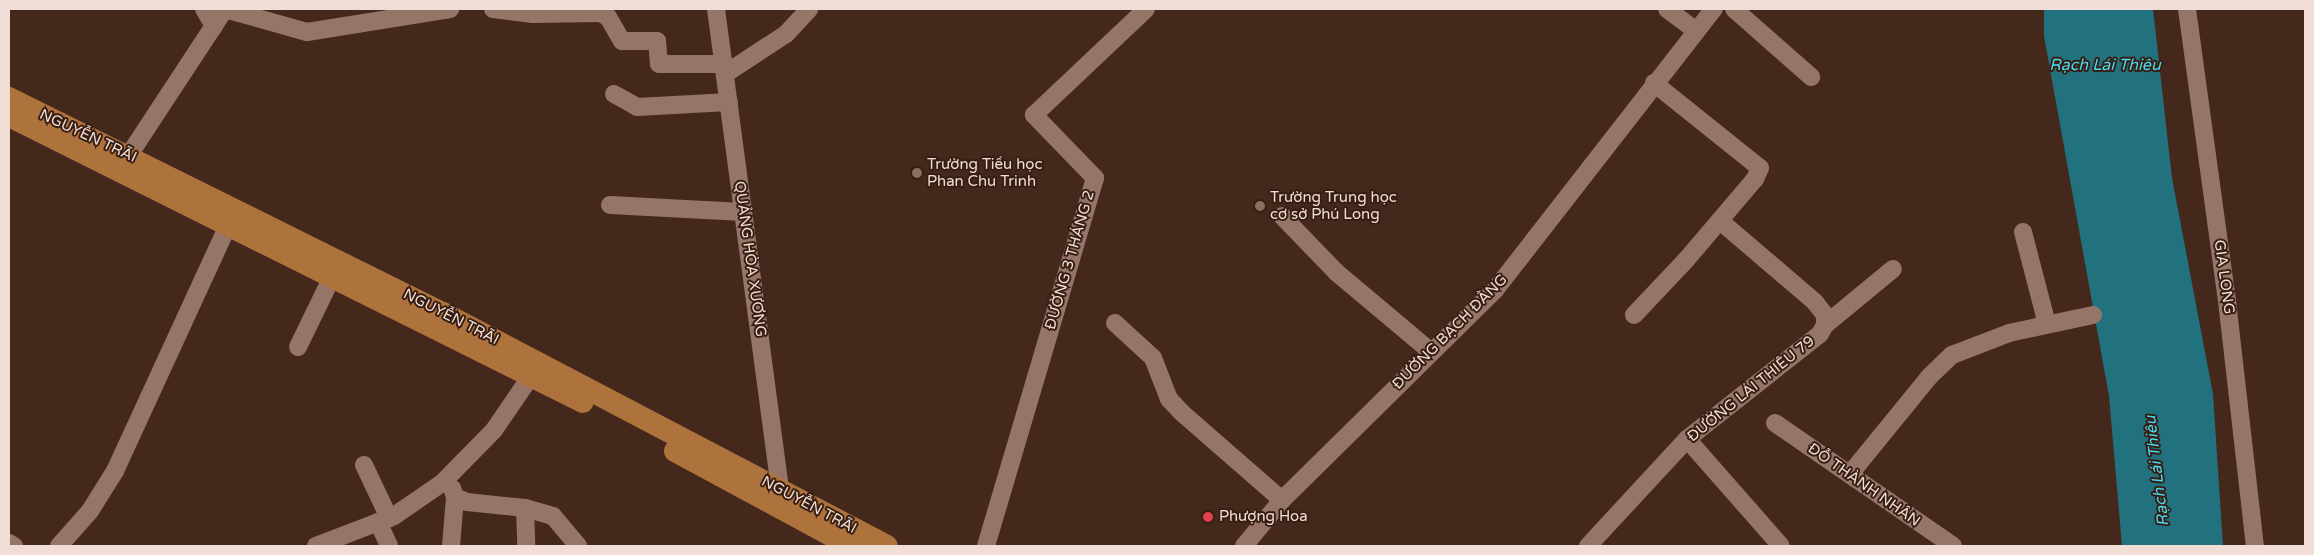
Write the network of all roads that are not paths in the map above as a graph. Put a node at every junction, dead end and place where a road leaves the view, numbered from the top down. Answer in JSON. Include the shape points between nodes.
{"nodes":[{"id":1,"x":204,"y":9,"type":"edge"},
{"id":2,"x":225,"y":9,"type":"edge"},
{"id":3,"x":450,"y":9,"type":"edge"},
{"id":4,"x":493,"y":9,"type":"edge"},
{"id":5,"x":716,"y":9,"type":"edge"},
{"id":6,"x":809,"y":9,"type":"edge"},
{"id":7,"x":1146,"y":9,"type":"edge"},
{"id":8,"x":1667,"y":9,"type":"edge"},
{"id":9,"x":1714,"y":9,"type":"edge"},
{"id":10,"x":1734,"y":9,"type":"edge"},
{"id":11,"x":2187,"y":9,"type":"edge"},
{"id":12,"x":214,"y":26,"type":"junction"},
{"id":13,"x":1696,"y":31,"type":"junction"},
{"id":14,"x":724,"y":69,"type":"junction"},
{"id":15,"x":1811,"y":77,"type":"dead end"},
{"id":16,"x":1654,"y":83,"type":"junction"},
{"id":17,"x":614,"y":94,"type":"dead end"},
{"id":18,"x":729,"y":102,"type":"junction"},
{"id":19,"x":10,"y":105,"type":"edge"},
{"id":20,"x":129,"y":155,"type":"junction"},
{"id":21,"x":610,"y":205,"type":"dead end"},
{"id":22,"x":743,"y":212,"type":"junction"},
{"id":23,"x":1282,"y":216,"type":"dead end"},
{"id":24,"x":1720,"y":220,"type":"junction"},
{"id":25,"x":229,"y":224,"type":"junction"},
{"id":26,"x":2023,"y":232,"type":"dead end"},
{"id":27,"x":1894,"y":269,"type":"dead end"},
{"id":28,"x":333,"y":275,"type":"junction"},
{"id":29,"x":1634,"y":315,"type":"dead end"},
{"id":30,"x":2093,"y":315,"type":"dead end"},
{"id":31,"x":440,"y":320,"type":"junction"},
{"id":32,"x":1115,"y":323,"type":"dead end"},
{"id":33,"x":2048,"y":324,"type":"junction"},
{"id":34,"x":1825,"y":325,"type":"junction"},
{"id":35,"x":298,"y":347,"type":"dead end"},
{"id":36,"x":1430,"y":351,"type":"junction"},
{"id":37,"x":531,"y":376,"type":"junction"},
{"id":38,"x":1775,"y":423,"type":"dead end"},
{"id":39,"x":1687,"y":439,"type":"junction"},
{"id":40,"x":364,"y":465,"type":"dead end"},
{"id":41,"x":1850,"y":474,"type":"junction"},
{"id":42,"x":448,"y":476,"type":"junction"},
{"id":43,"x":455,"y":497,"type":"junction"},
{"id":44,"x":782,"y":500,"type":"junction"},
{"id":45,"x":1282,"y":500,"type":"junction"},
{"id":46,"x":526,"y":508,"type":"junction"},
{"id":47,"x":384,"y":520,"type":"junction"},
{"id":48,"x":339,"y":542,"type":"edge"},
{"id":49,"x":9,"y":544,"type":"edge"},
{"id":50,"x":14,"y":546,"type":"edge"},
{"id":51,"x":59,"y":546,"type":"edge"},
{"id":52,"x":316,"y":546,"type":"edge"},
{"id":53,"x":389,"y":546,"type":"edge"},
{"id":54,"x":451,"y":546,"type":"edge"},
{"id":55,"x":526,"y":546,"type":"edge"},
{"id":56,"x":578,"y":546,"type":"edge"},
{"id":57,"x":851,"y":546,"type":"edge"},
{"id":58,"x":887,"y":546,"type":"edge"},
{"id":59,"x":986,"y":546,"type":"edge"},
{"id":60,"x":1244,"y":546,"type":"edge"},
{"id":61,"x":1588,"y":546,"type":"edge"},
{"id":62,"x":1782,"y":546,"type":"edge"},
{"id":63,"x":1953,"y":546,"type":"edge"},
{"id":64,"x":2255,"y":546,"type":"edge"}],
"edges":[{"from":1,"to":12,"type":"street"},
{"from":2,"to":3,"type":"street","via":[[307,32]]},
{"from":2,"to":12,"type":"street"},
{"from":4,"to":14,"type":"street","via":[[533,14],[600,13],[608,17],[622,42],[657,41],[659,64]]},
{"from":5,"to":14,"type":"street","name":"QUẢNG HÒA XƯƠNG"},
{"from":6,"to":14,"type":"street","via":[[786,34]]},
{"from":7,"to":59,"type":"street","name":"ĐƯỜNG 3 THÁNG 2","via":[[1034,115],[1095,178]]},
{"from":8,"to":13,"type":"street"},
{"from":9,"to":13,"type":"street","name":"ĐƯỜNG BẠCH ĐẰNG"},
{"from":10,"to":15,"type":"street"},
{"from":11,"to":64,"type":"street","name":"GIA LONG","via":[[2227,301]]},
{"from":12,"to":20,"type":"street"},
{"from":13,"to":16,"type":"street","name":"ĐƯỜNG BẠCH ĐẰNG"},
{"from":14,"to":18,"type":"street","name":"QUẢNG HÒA XƯƠNG"},
{"from":16,"to":24,"type":"street","via":[[1760,168]]},
{"from":16,"to":36,"type":"street","name":"ĐƯỜNG BẠCH ĐẰNG","via":[[1495,290]]},
{"from":17,"to":18,"type":"street","via":[[637,106]]},
{"from":18,"to":22,"type":"street","name":"QUẢNG HÒA XƯƠNG"},
{"from":19,"to":20,"type":"main road","name":"NGUYỄN TRÃI"},
{"from":19,"to":25,"type":"main road","name":"NGUYỄN TRÃI"},
{"from":20,"to":31,"type":"main road","name":"NGUYỄN TRÃI"},
{"from":21,"to":22,"type":"street"},
{"from":22,"to":44,"type":"street","name":"QUẢNG HÒA XƯƠNG"},
{"from":23,"to":36,"type":"street","via":[[1336,272]]},
{"from":24,"to":29,"type":"street"},
{"from":24,"to":34,"type":"street","name":"ĐƯỜNG LÁI THIÊU 79","via":[[1816,302],[1825,315]]},
{"from":25,"to":28,"type":"main road","name":"NGUYỄN TRÃI"},
{"from":25,"to":51,"type":"street","via":[[115,471],[90,511]]},
{"from":26,"to":33,"type":"street"},
{"from":27,"to":34,"type":"street"},
{"from":28,"to":31,"type":"main road","name":"NGUYỄN TRÃI"},
{"from":28,"to":35,"type":"street"},
{"from":30,"to":33,"type":"street"},
{"from":31,"to":37,"type":"main road","name":"NGUYỄN TRÃI"},
{"from":31,"to":44,"type":"main road","name":"NGUYỄN TRÃI"},
{"from":32,"to":45,"type":"street","via":[[1157,363],[1166,392],[1177,408]]},
{"from":33,"to":41,"type":"street","via":[[2009,333],[1952,356],[1929,376]]},
{"from":34,"to":39,"type":"street","name":"ĐƯỜNG LÁI THIÊU 79","via":[[1820,334]]},
{"from":36,"to":45,"type":"street","name":"ĐƯỜNG BẠCH ĐẰNG"},
{"from":37,"to":42,"type":"street","via":[[494,430]]},
{"from":37,"to":44,"type":"main road","name":"NGUYỄN TRÃI"},
{"from":38,"to":41,"type":"street","name":"ĐỖ THÀNH NHÂN"},
{"from":39,"to":61,"type":"street","name":"ĐƯỜNG LÁI THIÊU 79"},
{"from":39,"to":62,"type":"street"},
{"from":40,"to":47,"type":"street"},
{"from":41,"to":63,"type":"street","name":"ĐỖ THÀNH NHÂN"},
{"from":42,"to":43,"type":"street"},
{"from":42,"to":47,"type":"street"},
{"from":43,"to":46,"type":"street","via":[[492,507]]},
{"from":43,"to":54,"type":"street"},
{"from":44,"to":57,"type":"main road","name":"NGUYỄN TRÃI"},
{"from":44,"to":58,"type":"main road","name":"NGUYỄN TRÃI"},
{"from":45,"to":60,"type":"street","name":"ĐƯỜNG BẠCH ĐẰNG"},
{"from":46,"to":55,"type":"street"},
{"from":46,"to":56,"type":"street","via":[[554,516]]},
{"from":47,"to":48,"type":"street"},
{"from":47,"to":53,"type":"street"},
{"from":48,"to":52,"type":"street"},
{"from":49,"to":50,"type":"street"}]}
